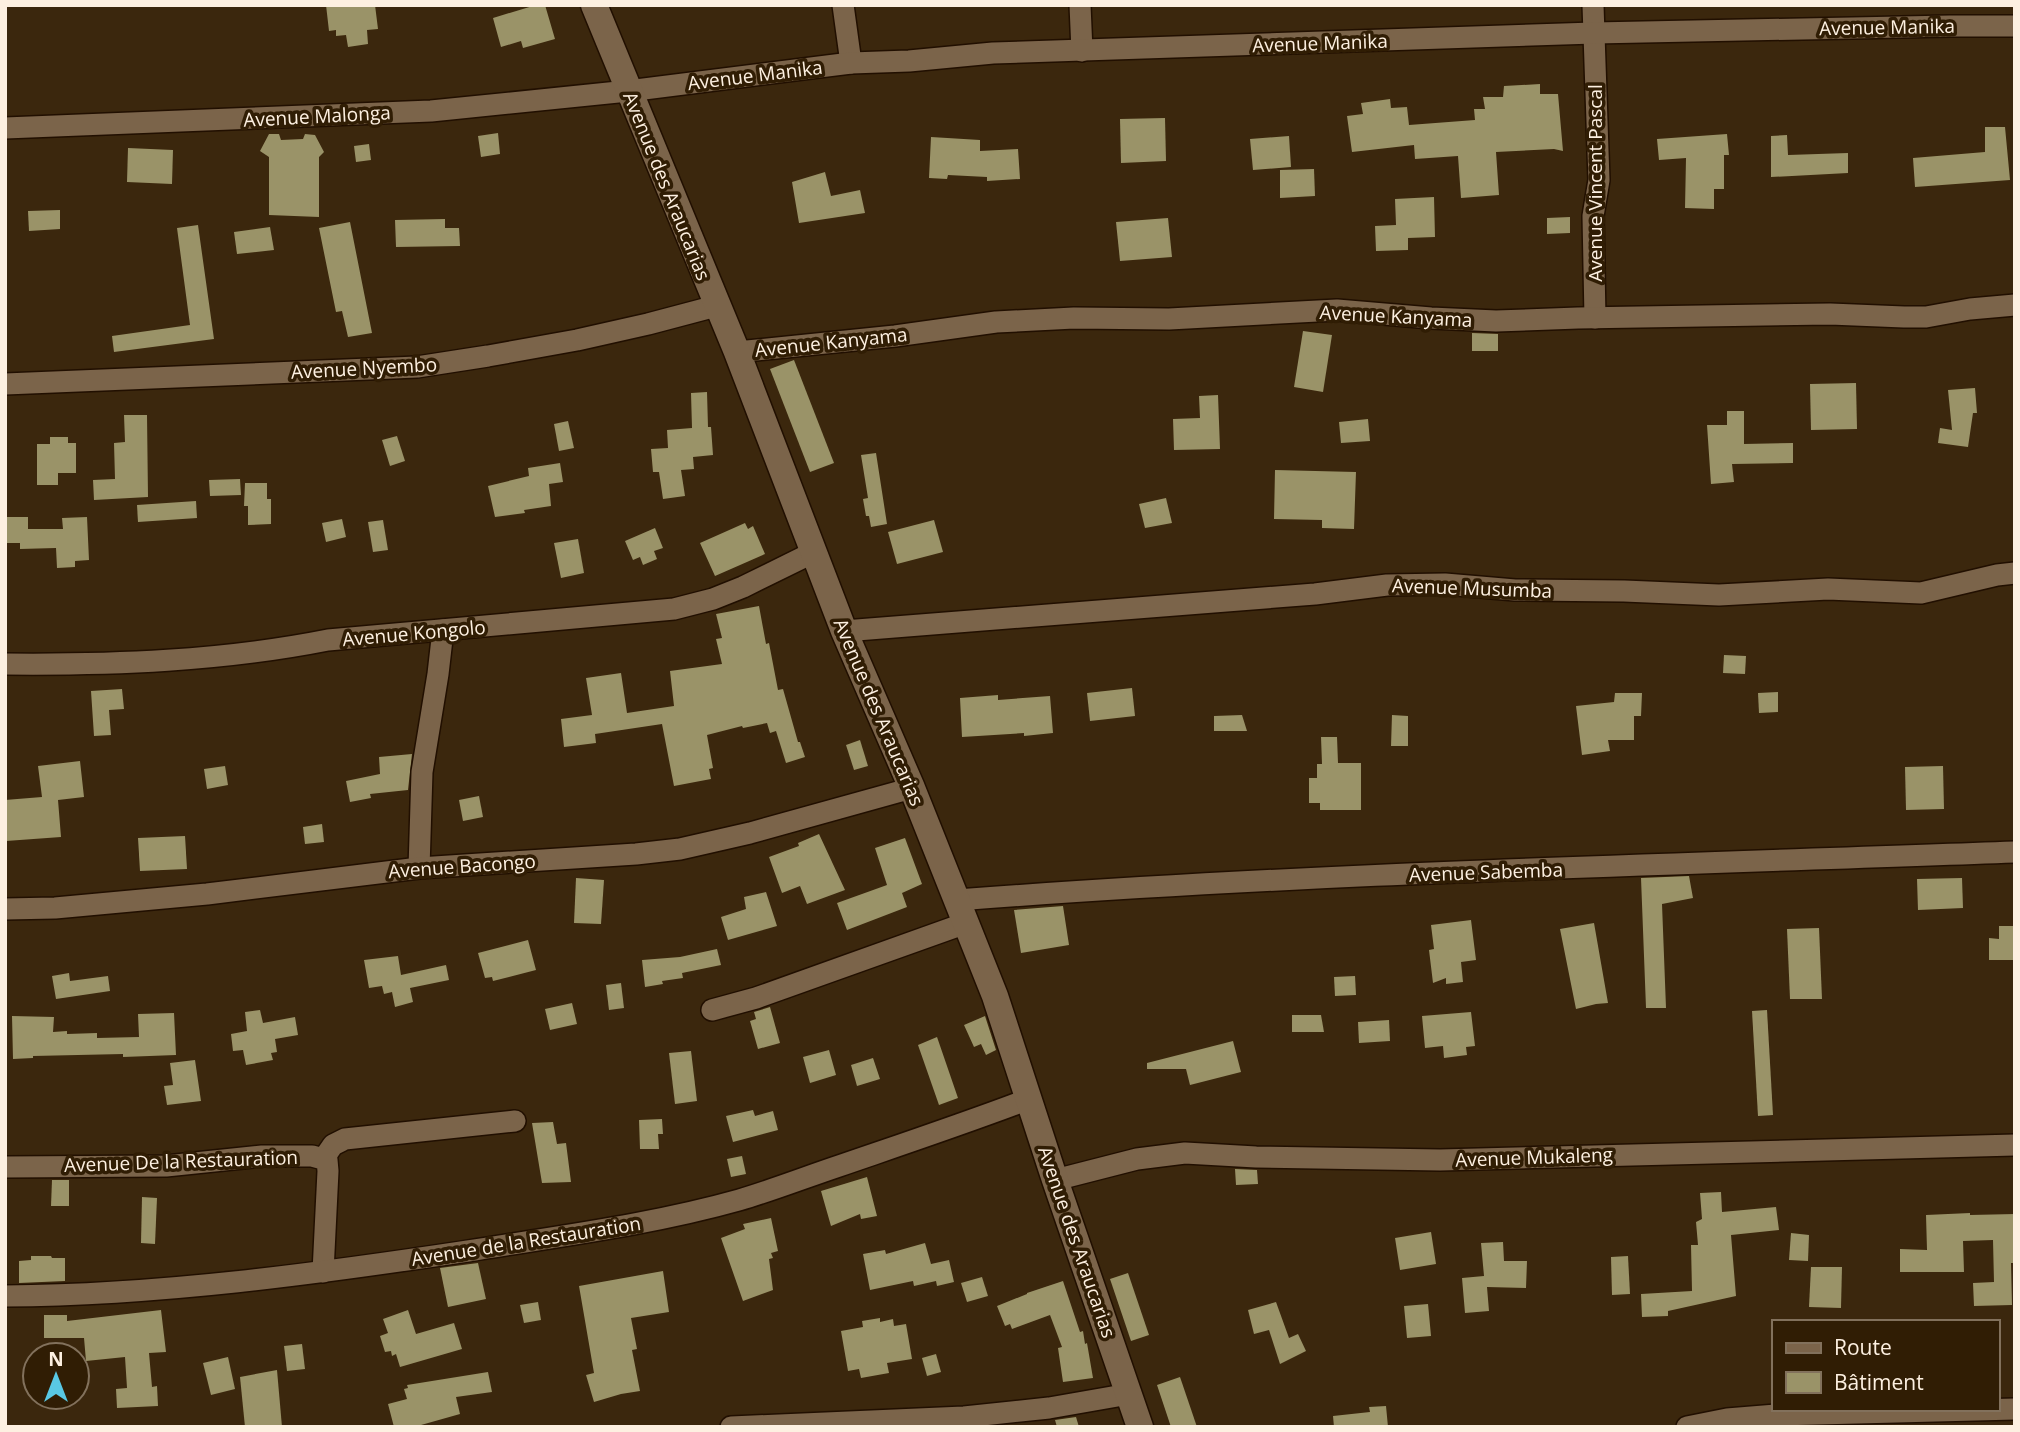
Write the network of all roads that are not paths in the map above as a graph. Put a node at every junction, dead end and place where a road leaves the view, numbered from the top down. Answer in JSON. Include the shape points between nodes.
{"nodes":[{"id":1,"x":594,"y":5,"type":"edge"},
{"id":2,"x":843,"y":5,"type":"edge"},
{"id":3,"x":1080,"y":5,"type":"edge"},
{"id":4,"x":1593,"y":5,"type":"edge"},
{"id":5,"x":2015,"y":26,"type":"edge"},
{"id":6,"x":1594,"y":33,"type":"junction"},
{"id":7,"x":1082,"y":51,"type":"junction"},
{"id":8,"x":851,"y":63,"type":"junction"},
{"id":9,"x":628,"y":91,"type":"junction"},
{"id":10,"x":5,"y":128,"type":"edge"},
{"id":11,"x":2015,"y":305,"type":"edge"},
{"id":12,"x":716,"y":306,"type":"junction"},
{"id":13,"x":1595,"y":318,"type":"junction"},
{"id":14,"x":737,"y":352,"type":"junction"},
{"id":15,"x":5,"y":384,"type":"edge"},
{"id":16,"x":812,"y":553,"type":"junction"},
{"id":17,"x":2015,"y":573,"type":"edge"},
{"id":18,"x":443,"y":630,"type":"junction"},
{"id":19,"x":844,"y":631,"type":"junction"},
{"id":20,"x":5,"y":664,"type":"edge"},
{"id":21,"x":912,"y":788,"type":"junction"},
{"id":22,"x":2015,"y":852,"type":"edge"},
{"id":23,"x":419,"y":868,"type":"junction"},
{"id":24,"x":5,"y":909,"type":"edge"},
{"id":25,"x":962,"y":911,"type":"junction"},
{"id":26,"x":712,"y":1010,"type":"dead end"},
{"id":27,"x":1029,"y":1099,"type":"junction"},
{"id":28,"x":516,"y":1121,"type":"dead end"},
{"id":29,"x":2015,"y":1145,"type":"edge"},
{"id":30,"x":324,"y":1158,"type":"junction"},
{"id":31,"x":5,"y":1167,"type":"edge"},
{"id":32,"x":1055,"y":1180,"type":"junction"},
{"id":33,"x":323,"y":1272,"type":"junction"},
{"id":34,"x":5,"y":1296,"type":"edge"},
{"id":35,"x":1129,"y":1394,"type":"junction"},
{"id":36,"x":1991,"y":1411,"type":"edge"},
{"id":37,"x":1883,"y":1420,"type":"edge"},
{"id":38,"x":731,"y":1427,"type":"edge"},
{"id":39,"x":1140,"y":1427,"type":"edge"},
{"id":40,"x":1687,"y":1427,"type":"edge"}],
"edges":[{"from":1,"to":9,"type":"street","name":"Avenue des Araucarias"},
{"from":2,"to":8,"type":"street"},
{"from":3,"to":7,"type":"street"},
{"from":4,"to":6,"type":"street","name":"Avenue Vincent Pascal"},
{"from":5,"to":6,"type":"street","name":"Avenue Manika"},
{"from":6,"to":7,"type":"street","name":"Avenue Manika"},
{"from":6,"to":13,"type":"street","name":"Avenue Vincent Pascal","via":[[1599,180],[1593,216]]},
{"from":7,"to":8,"type":"street","name":"Avenue Manika"},
{"from":8,"to":9,"type":"street","name":"Avenue Manika"},
{"from":9,"to":10,"type":"street","name":"Avenue Malonga","via":[[431,111]]},
{"from":9,"to":12,"type":"street","name":"Avenue des Araucarias"},
{"from":11,"to":13,"type":"street","name":"Avenue Kanyama","via":[[1926,317]]},
{"from":12,"to":14,"type":"street","name":"Avenue des Araucarias"},
{"from":12,"to":15,"type":"street","name":"Avenue Nyembo","via":[[576,340],[417,367]]},
{"from":13,"to":14,"type":"street","name":"Avenue Kanyama","via":[[1496,321],[1337,310],[1169,319],[1074,318],[996,322]]},
{"from":14,"to":16,"type":"street","name":"Avenue des Araucarias"},
{"from":16,"to":18,"type":"street","name":"Avenue Kongolo","via":[[743,587],[674,609]]},
{"from":16,"to":19,"type":"street","name":"Avenue des Araucarias"},
{"from":17,"to":19,"type":"street","name":"Avenue Musumba","via":[[1921,593],[1828,589],[1719,595],[1387,585]]},
{"from":18,"to":20,"type":"street","name":"Avenue Kongolo","via":[[209,657]]},
{"from":18,"to":23,"type":"street","via":[[422,772]]},
{"from":19,"to":21,"type":"street","name":"Avenue des Araucarias"},
{"from":21,"to":23,"type":"street","name":"Avenue Bacongo","via":[[680,849]]},
{"from":21,"to":25,"type":"street","name":"Avenue des Araucarias"},
{"from":22,"to":25,"type":"street","name":"Avenue Sabemba","via":[[1059,892]]},
{"from":23,"to":24,"type":"street","name":"Avenue Bacongo","via":[[207,894]]},
{"from":25,"to":26,"type":"street","name":"Avenue Sabemba","via":[[756,998]]},
{"from":25,"to":27,"type":"street","name":"Avenue des Araucarias"},
{"from":27,"to":32,"type":"street","name":"Avenue des Araucarias"},
{"from":27,"to":33,"type":"street","name":"Avenue de la Restauration","via":[[707,1208],[596,1231]]},
{"from":28,"to":30,"type":"street","via":[[345,1139],[333,1144]]},
{"from":29,"to":32,"type":"street","name":"Avenue Mukaleng","via":[[1440,1160],[1185,1153],[1137,1159]]},
{"from":30,"to":31,"type":"street","name":"Avenue De la Restauration","via":[[262,1156],[166,1166]]},
{"from":30,"to":33,"type":"street","name":"Avenue De la Restauration","via":[[328,1171]]},
{"from":32,"to":35,"type":"street","name":"Avenue des Araucarias"},
{"from":33,"to":34,"type":"street","name":"Avenue de la Restauration"},
{"from":35,"to":38,"type":"street","via":[[964,1417]]},
{"from":35,"to":39,"type":"street","name":"Avenue des Araucarias"},
{"from":36,"to":37,"type":"street"},
{"from":37,"to":40,"type":"street","via":[[1776,1415]]}]}
